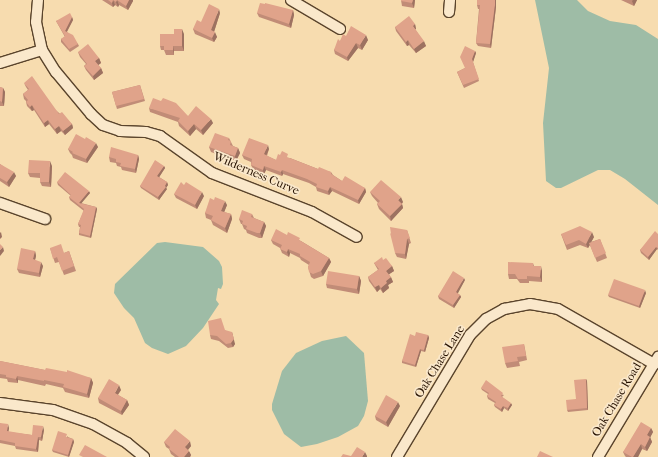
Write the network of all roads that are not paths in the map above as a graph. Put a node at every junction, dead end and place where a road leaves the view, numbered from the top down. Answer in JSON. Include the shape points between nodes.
{"nodes":[{"id":1,"x":38,"y":0,"type":"edge"},
{"id":2,"x":291,"y":0,"type":"edge"},
{"id":3,"x":450,"y":0,"type":"edge"},
{"id":4,"x":449,"y":12,"type":"dead end"},
{"id":5,"x":340,"y":29,"type":"dead end"},
{"id":6,"x":42,"y":50,"type":"junction"},
{"id":7,"x":0,"y":63,"type":"edge"},
{"id":8,"x":0,"y":203,"type":"edge"},
{"id":9,"x":45,"y":219,"type":"dead end"},
{"id":10,"x":357,"y":237,"type":"dead end"},
{"id":11,"x":656,"y":361,"type":"edge"},
{"id":12,"x":0,"y":402,"type":"edge"},
{"id":13,"x":144,"y":457,"type":"edge"},
{"id":14,"x":397,"y":457,"type":"edge"},
{"id":15,"x":598,"y":457,"type":"edge"}],
"edges":[{"from":1,"to":6,"type":"street","name":"Wilderness Curve","via":[[36,22]]},
{"from":2,"to":5,"type":"street"},
{"from":3,"to":4,"type":"street"},
{"from":6,"to":7,"type":"street"},
{"from":6,"to":10,"type":"street","name":"Wilderness Curve","via":[[56,72],[103,125],[120,131],[146,132],[160,136],[212,173],[312,212]]},
{"from":8,"to":9,"type":"street"},
{"from":11,"to":14,"type":"street","name":"Oak Chase Lane","via":[[558,309],[530,304],[504,309],[486,319],[470,335]]},
{"from":11,"to":15,"type":"street","name":"Oak Chase Road"},
{"from":12,"to":13,"type":"street","via":[[53,410],[93,424],[127,443]]}]}
